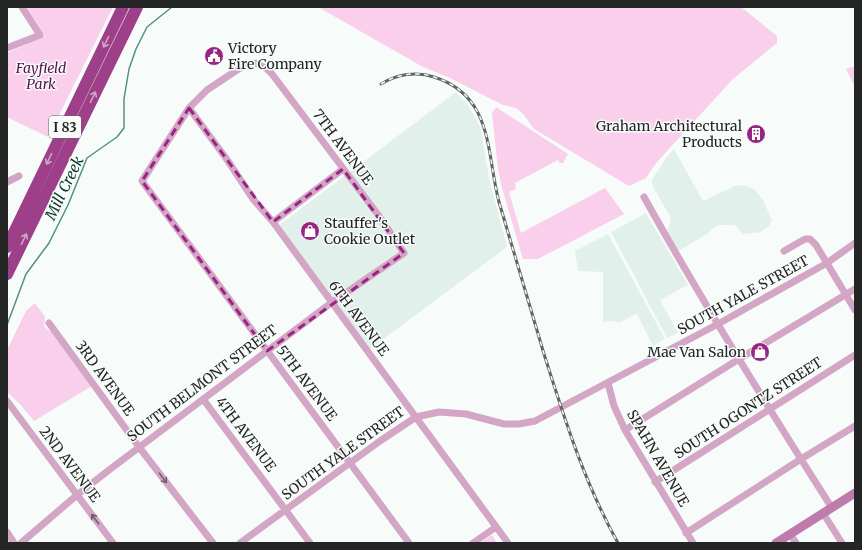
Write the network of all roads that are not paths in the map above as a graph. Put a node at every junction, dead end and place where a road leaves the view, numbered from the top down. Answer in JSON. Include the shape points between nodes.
{"nodes":[{"id":1,"x":22,"y":7,"type":"edge"},
{"id":2,"x":123,"y":7,"type":"edge"},
{"id":3,"x":137,"y":7,"type":"edge"},
{"id":4,"x":7,"y":48,"type":"edge"},
{"id":5,"x":189,"y":108,"type":"junction"},
{"id":6,"x":343,"y":169,"type":"junction"},
{"id":7,"x":19,"y":176,"type":"dead end"},
{"id":8,"x":7,"y":182,"type":"edge"},
{"id":9,"x":644,"y":197,"type":"dead end"},
{"id":10,"x":273,"y":222,"type":"junction"},
{"id":11,"x":855,"y":243,"type":"edge"},
{"id":12,"x":7,"y":247,"type":"edge"},
{"id":13,"x":784,"y":251,"type":"dead end"},
{"id":14,"x":404,"y":253,"type":"joint"},
{"id":15,"x":827,"y":263,"type":"junction"},
{"id":16,"x":7,"y":274,"type":"edge"},
{"id":17,"x":855,"y":289,"type":"edge"},
{"id":18,"x":845,"y":294,"type":"junction"},
{"id":19,"x":331,"y":303,"type":"junction"},
{"id":20,"x":855,"y":310,"type":"edge"},
{"id":21,"x":49,"y":323,"type":"dead end"},
{"id":22,"x":718,"y":324,"type":"junction"},
{"id":23,"x":267,"y":351,"type":"junction"},
{"id":24,"x":855,"y":355,"type":"edge"},
{"id":25,"x":738,"y":359,"type":"junction"},
{"id":26,"x":608,"y":383,"type":"junction"},
{"id":27,"x":203,"y":399,"type":"junction"},
{"id":28,"x":7,"y":401,"type":"edge"},
{"id":29,"x":770,"y":409,"type":"junction"},
{"id":30,"x":416,"y":417,"type":"junction"},
{"id":31,"x":855,"y":426,"type":"edge"},
{"id":32,"x":624,"y":430,"type":"junction"},
{"id":33,"x":139,"y":447,"type":"junction"},
{"id":34,"x":801,"y":459,"type":"junction"},
{"id":35,"x":351,"y":463,"type":"junction"},
{"id":36,"x":655,"y":482,"type":"junction"},
{"id":37,"x":855,"y":494,"type":"edge"},
{"id":38,"x":77,"y":495,"type":"junction"},
{"id":39,"x":832,"y":508,"type":"junction"},
{"id":40,"x":286,"y":510,"type":"junction"},
{"id":41,"x":823,"y":513,"type":"junction"},
{"id":42,"x":496,"y":527,"type":"junction"},
{"id":43,"x":7,"y":532,"type":"edge"},
{"id":44,"x":686,"y":533,"type":"junction"},
{"id":45,"x":790,"y":534,"type":"junction"},
{"id":46,"x":14,"y":543,"type":"edge"},
{"id":47,"x":21,"y":543,"type":"edge"},
{"id":48,"x":113,"y":543,"type":"edge"},
{"id":49,"x":213,"y":543,"type":"edge"},
{"id":50,"x":240,"y":543,"type":"edge"},
{"id":51,"x":310,"y":543,"type":"edge"},
{"id":52,"x":409,"y":543,"type":"edge"},
{"id":53,"x":473,"y":543,"type":"edge"},
{"id":54,"x":508,"y":543,"type":"edge"},
{"id":55,"x":692,"y":543,"type":"edge"},
{"id":56,"x":776,"y":543,"type":"edge"},
{"id":57,"x":796,"y":543,"type":"edge"},
{"id":58,"x":842,"y":543,"type":"edge"}],
"edges":[{"from":1,"to":4,"type":"street","via":[[40,34]]},
{"from":2,"to":12,"type":"highway","number":"I 83","one_way":true},
{"from":16,"to":3,"type":"highway","number":"I 83","one_way":true},
{"from":5,"to":6,"type":"street","name":"7TH AVENUE","via":[[207,90],[240,68],[256,64],[272,74]]},
{"from":5,"to":10,"type":"street","name":"6TH AVENUE","via":[[253,199]]},
{"from":5,"to":23,"type":"street","name":"5TH AVENUE","via":[[142,181]]},
{"from":6,"to":10,"type":"street"},
{"from":6,"to":14,"type":"street","name":"7TH AVENUE"},
{"from":7,"to":8,"type":"street"},
{"from":9,"to":22,"type":"street"},
{"from":10,"to":19,"type":"street","name":"6TH AVENUE"},
{"from":11,"to":15,"type":"street","name":"SOUTH YALE STREET"},
{"from":13,"to":15,"type":"street","via":[[805,239],[810,239]]},
{"from":14,"to":19,"type":"street","name":"SOUTH BELMONT STREET"},
{"from":15,"to":18,"type":"street"},
{"from":15,"to":22,"type":"street","name":"SOUTH YALE STREET"},
{"from":17,"to":18,"type":"street"},
{"from":18,"to":20,"type":"street"},
{"from":18,"to":25,"type":"street"},
{"from":19,"to":23,"type":"street","name":"SOUTH BELMONT STREET"},
{"from":19,"to":30,"type":"street","name":"6TH AVENUE"},
{"from":21,"to":33,"type":"street","name":"3RD AVENUE"},
{"from":22,"to":25,"type":"street"},
{"from":22,"to":26,"type":"street","name":"SOUTH YALE STREET"},
{"from":23,"to":27,"type":"street","name":"SOUTH BELMONT STREET"},
{"from":23,"to":35,"type":"street","name":"5TH AVENUE"},
{"from":24,"to":29,"type":"street","name":"SOUTH OGONTZ STREET"},
{"from":25,"to":29,"type":"street"},
{"from":25,"to":32,"type":"street"},
{"from":26,"to":30,"type":"street","name":"SOUTH YALE STREET","via":[[535,421],[519,424],[504,424],[451,412]]},
{"from":26,"to":32,"type":"street","name":"SPAHN AVENUE"},
{"from":27,"to":33,"type":"street","name":"SOUTH BELMONT STREET"},
{"from":27,"to":40,"type":"street","name":"4TH AVENUE"},
{"from":28,"to":38,"type":"street","name":"2ND AVENUE"},
{"from":29,"to":34,"type":"street"},
{"from":29,"to":36,"type":"street","name":"SOUTH OGONTZ STREET"},
{"from":30,"to":35,"type":"street","name":"SOUTH YALE STREET"},
{"from":30,"to":42,"type":"street","name":"6TH AVENUE"},
{"from":31,"to":34,"type":"street"},
{"from":32,"to":36,"type":"street","name":"SPAHN AVENUE"},
{"from":33,"to":38,"type":"street","name":"SOUTH BELMONT STREET"},
{"from":33,"to":49,"type":"street","name":"3RD AVENUE","one_way":true},
{"from":34,"to":39,"type":"street"},
{"from":34,"to":44,"type":"street"},
{"from":35,"to":40,"type":"street","name":"SOUTH YALE STREET"},
{"from":35,"to":52,"type":"street","name":"5TH AVENUE"},
{"from":36,"to":44,"type":"street","name":"SPAHN AVENUE"},
{"from":37,"to":39,"type":"main road"},
{"from":38,"to":47,"type":"street","name":"SOUTH BELMONT STREET"},
{"from":48,"to":38,"type":"street","name":"2ND AVENUE","one_way":true},
{"from":39,"to":41,"type":"main road"},
{"from":40,"to":50,"type":"street","name":"SOUTH YALE STREET"},
{"from":40,"to":51,"type":"street","name":"4TH AVENUE"},
{"from":41,"to":45,"type":"main road"},
{"from":41,"to":58,"type":"street"},
{"from":42,"to":53,"type":"street"},
{"from":42,"to":54,"type":"street","name":"6TH AVENUE"},
{"from":43,"to":46,"type":"street"},
{"from":44,"to":55,"type":"street","name":"SPAHN AVENUE"},
{"from":45,"to":56,"type":"main road"},
{"from":45,"to":57,"type":"street"}]}
